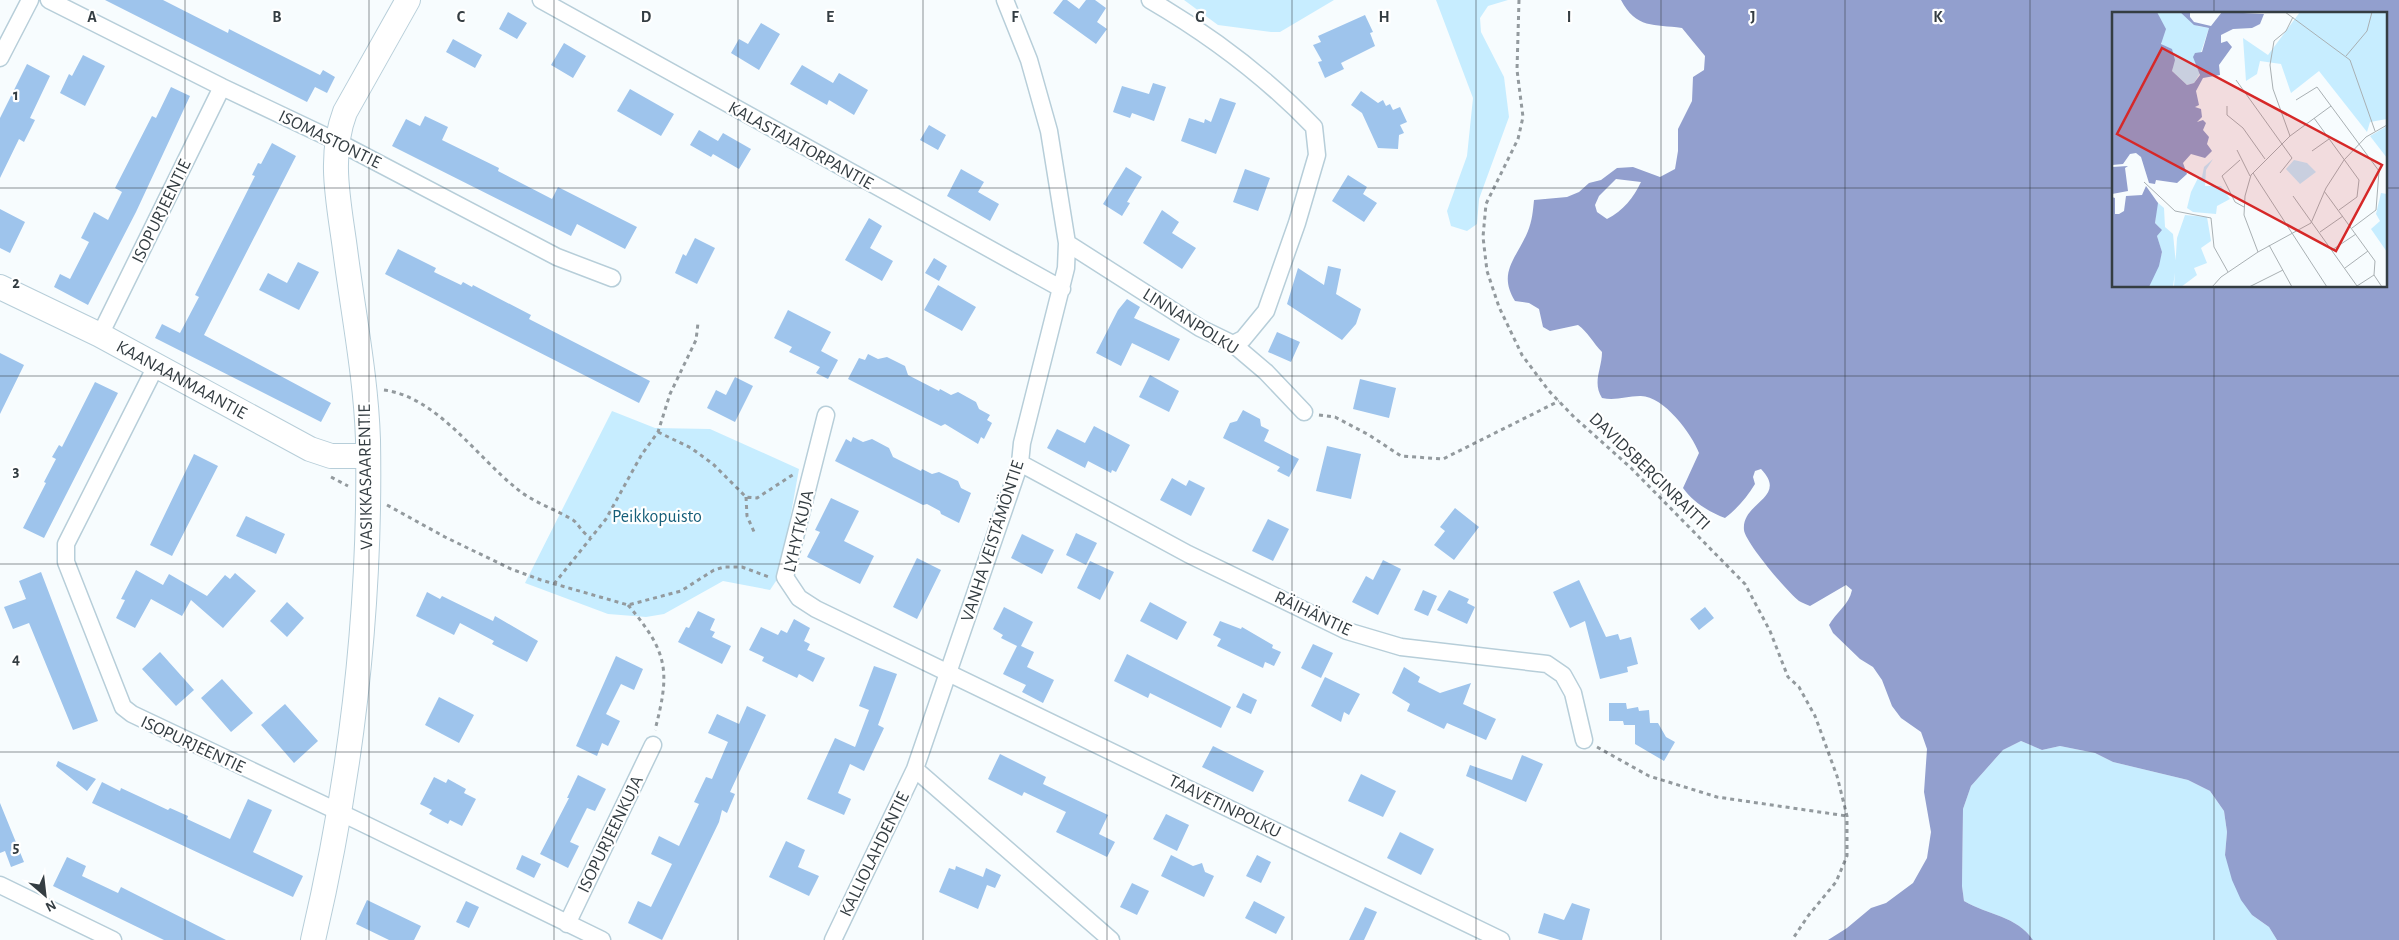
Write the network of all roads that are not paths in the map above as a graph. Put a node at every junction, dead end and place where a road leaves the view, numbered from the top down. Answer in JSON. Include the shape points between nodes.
{"nodes":[{"id":1,"x":30,"y":0,"type":"edge"},
{"id":2,"x":49,"y":0,"type":"edge"},
{"id":3,"x":408,"y":0,"type":"edge"},
{"id":4,"x":541,"y":0,"type":"edge"},
{"id":5,"x":1005,"y":0,"type":"edge"},
{"id":6,"x":1150,"y":0,"type":"edge"},
{"id":7,"x":0,"y":58,"type":"edge"},
{"id":8,"x":222,"y":87,"type":"junction"},
{"id":9,"x":338,"y":142,"type":"junction"},
{"id":10,"x":1067,"y":243,"type":"junction"},
{"id":11,"x":612,"y":278,"type":"dead end"},
{"id":12,"x":0,"y":287,"type":"edge"},
{"id":13,"x":1062,"y":289,"type":"junction"},
{"id":14,"x":100,"y":335,"type":"junction"},
{"id":15,"x":1233,"y":344,"type":"junction"},
{"id":16,"x":156,"y":366,"type":"junction"},
{"id":17,"x":1304,"y":412,"type":"road end"},
{"id":18,"x":826,"y":415,"type":"dead end"},
{"id":19,"x":368,"y":456,"type":"junction"},
{"id":20,"x":1020,"y":463,"type":"junction"},
{"id":21,"x":949,"y":672,"type":"junction"},
{"id":22,"x":1584,"y":740,"type":"road end"},
{"id":23,"x":653,"y":745,"type":"road end"},
{"id":24,"x":915,"y":769,"type":"junction"},
{"id":25,"x":338,"y":812,"type":"junction"},
{"id":26,"x":0,"y":885,"type":"edge"},
{"id":27,"x":567,"y":924,"type":"junction"},
{"id":28,"x":113,"y":940,"type":"edge"},
{"id":29,"x":313,"y":940,"type":"edge"},
{"id":30,"x":602,"y":940,"type":"edge"},
{"id":31,"x":834,"y":940,"type":"edge"},
{"id":32,"x":1111,"y":940,"type":"edge"},
{"id":33,"x":1501,"y":940,"type":"edge"}],
"edges":[{"from":1,"to":7,"type":"street"},
{"from":2,"to":8,"type":"street","name":"ISOMASTONTIE"},
{"from":3,"to":9,"type":"street","name":"VASIKKASAARENTIE","via":[[346,112]]},
{"from":4,"to":13,"type":"street","name":"KALASTAJATORPANTIE"},
{"from":5,"to":10,"type":"street","name":"VANHA VEISTÄMÖNTIE","via":[[1029,60],[1049,131]]},
{"from":6,"to":15,"type":"street","via":[[1250,67],[1314,127],[1317,154],[1273,294],[1261,318],[1243,339]]},
{"from":8,"to":9,"type":"street","name":"ISOMASTONTIE"},
{"from":8,"to":14,"type":"street","name":"ISOPURJEENTIE"},
{"from":9,"to":11,"type":"street","name":"ISOMASTONTIE","via":[[557,257]]},
{"from":9,"to":19,"type":"street","name":"VASIKKASAARENTIE","via":[[334,168],[364,398]]},
{"from":10,"to":13,"type":"street","name":"VANHA VEISTÄMÖNTIE"},
{"from":10,"to":15,"type":"street","name":"LINNANPOLKU","via":[[1200,328]]},
{"from":12,"to":14,"type":"street","name":"KAANAANMAANTIE"},
{"from":13,"to":20,"type":"street","name":"VANHA VEISTÄMÖNTIE","via":[[1022,444]]},
{"from":14,"to":16,"type":"street","name":"KAANAANMAANTIE"},
{"from":15,"to":17,"type":"street","name":"LINNANPOLKU","via":[[1266,372]]},
{"from":16,"to":19,"type":"street","name":"KAANAANMAANTIE","via":[[310,449],[331,456]]},
{"from":16,"to":25,"type":"street","name":"ISOPURJEENTIE","via":[[64,553],[118,700],[132,714]]},
{"from":18,"to":21,"type":"street","name":"LYHYTKUJA","via":[[785,577],[799,598],[816,609]]},
{"from":19,"to":25,"type":"street","name":"VASIKKASAARENTIE","via":[[365,580],[355,691]]},
{"from":20,"to":21,"type":"street","name":"VANHA VEISTÄMÖNTIE"},
{"from":20,"to":22,"type":"street","name":"RÄIHÄNTIE","via":[[1188,554],[1347,631],[1401,647],[1547,664],[1563,675],[1573,693]]},
{"from":21,"to":24,"type":"street","name":"VANHA VEISTÄMÖNTIE"},
{"from":21,"to":33,"type":"street","name":"TAAVETINPOLKU"},
{"from":23,"to":27,"type":"street","name":"ISOPURJEENKUJA"},
{"from":24,"to":31,"type":"street","name":"KALLIOLAHDENTIE"},
{"from":24,"to":32,"type":"street"},
{"from":25,"to":27,"type":"street","name":"ISOPURJEENTIE"},
{"from":25,"to":29,"type":"street","name":"VASIKKASAARENTIE"},
{"from":26,"to":28,"type":"street"},
{"from":27,"to":30,"type":"street","name":"ISOPURJEENTIE"}]}
